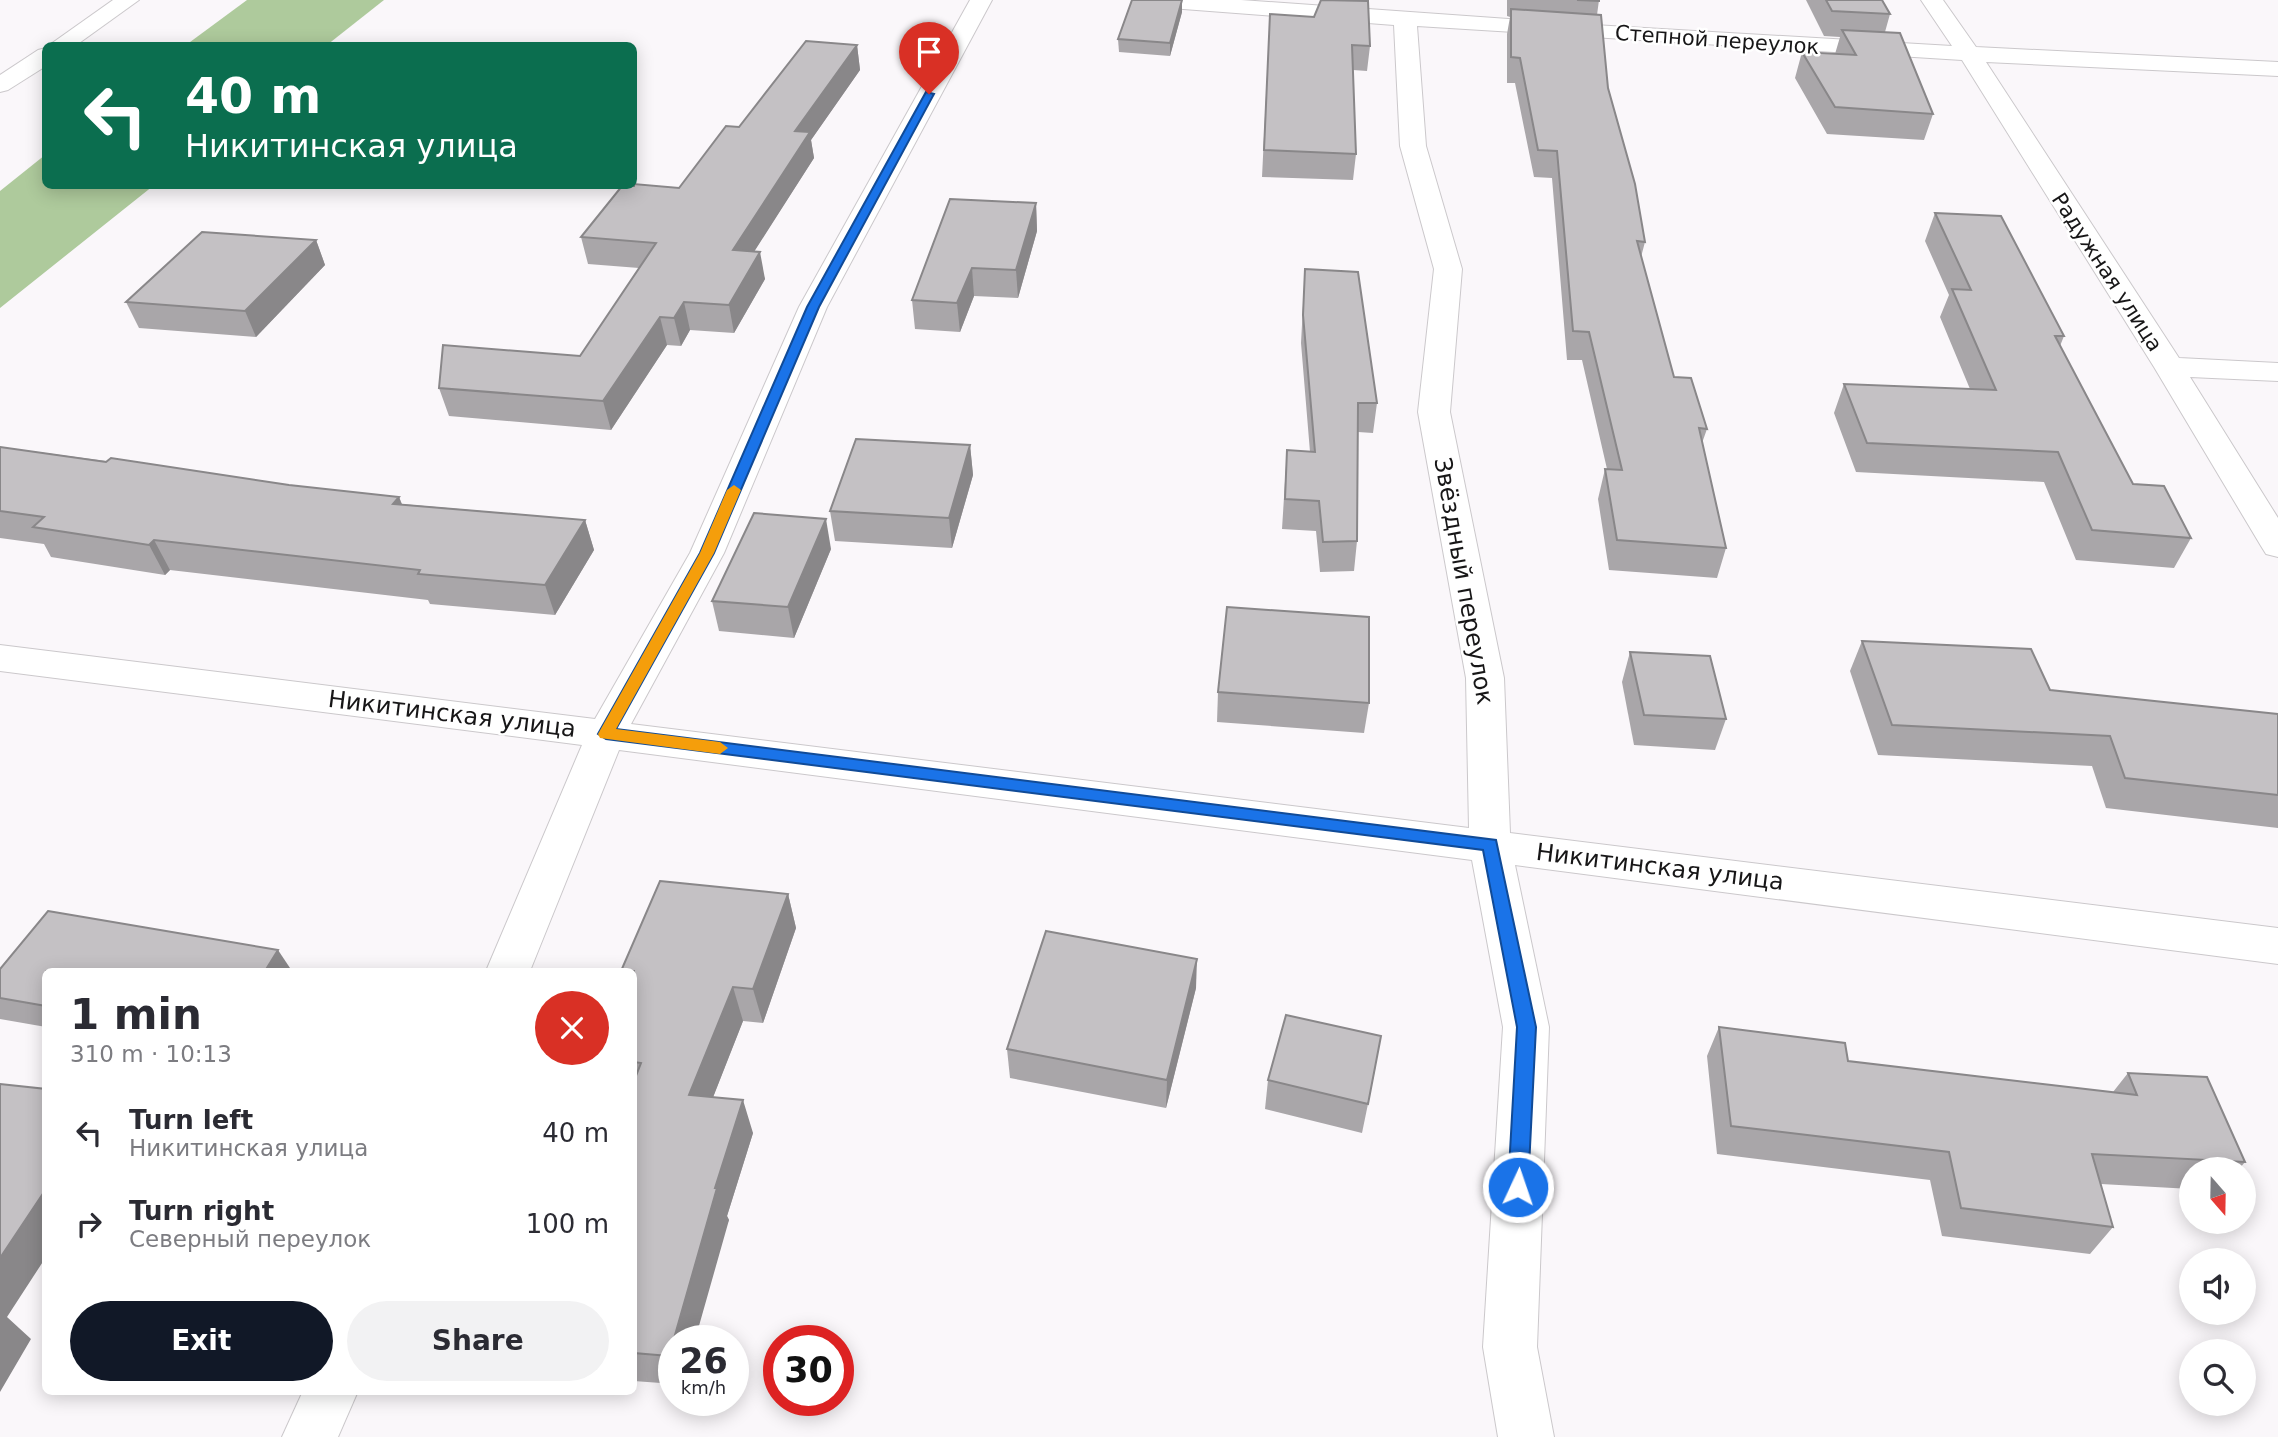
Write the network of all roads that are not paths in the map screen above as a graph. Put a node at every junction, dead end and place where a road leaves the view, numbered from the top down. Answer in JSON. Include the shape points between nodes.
{"nodes":[{"id":1,"x":128,"y":0,"type":"edge"},
{"id":2,"x":981,"y":0,"type":"edge"},
{"id":3,"x":1157,"y":0,"type":"edge"},
{"id":4,"x":1932,"y":0,"type":"edge"},
{"id":5,"x":1405,"y":20,"type":"junction"},
{"id":6,"x":65,"y":42,"type":"edge"},
{"id":7,"x":1970,"y":55,"type":"junction"},
{"id":8,"x":42,"y":58,"type":"edge"},
{"id":9,"x":2278,"y":69,"type":"edge"},
{"id":10,"x":0,"y":85,"type":"edge"},
{"id":11,"x":2169,"y":368,"type":"junction"},
{"id":12,"x":2278,"y":372,"type":"edge"},
{"id":13,"x":2278,"y":545,"type":"edge"},
{"id":14,"x":0,"y":658,"type":"edge"},
{"id":15,"x":606,"y":734,"type":"junction"},
{"id":16,"x":1490,"y":845,"type":"junction"},
{"id":17,"x":2278,"y":946,"type":"edge"},
{"id":18,"x":509,"y":968,"type":"edge"},
{"id":19,"x":329,"y":1395,"type":"edge"},
{"id":20,"x":310,"y":1437,"type":"edge"},
{"id":21,"x":1526,"y":1437,"type":"edge"}],
"edges":[{"from":1,"to":6,"type":"street"},
{"from":2,"to":15,"type":"street","via":[[813,307],[707,553]]},
{"from":3,"to":5,"type":"street","name":"Степной переулок"},
{"from":4,"to":7,"type":"street","name":"Радужная улица"},
{"from":5,"to":7,"type":"street","name":"Степной переулок"},
{"from":5,"to":16,"type":"street","name":"Звёздный переулок","via":[[1413,146],[1448,269],[1434,412],[1485,678]]},
{"from":7,"to":9,"type":"street","name":"Степной переулок"},
{"from":7,"to":11,"type":"street","name":"Радужная улица"},
{"from":8,"to":10,"type":"street"},
{"from":11,"to":12,"type":"street"},
{"from":11,"to":13,"type":"street","name":"Радужная улица"},
{"from":14,"to":15,"type":"street","name":"Никитинская улица"},
{"from":15,"to":16,"type":"street","name":"Никитинская улица"},
{"from":15,"to":18,"type":"street"},
{"from":16,"to":17,"type":"street","name":"Никитинская улица"},
{"from":16,"to":21,"type":"street","name":"Звёздный переулок","via":[[1526,1027],[1510,1347]]},
{"from":19,"to":20,"type":"street"}]}
